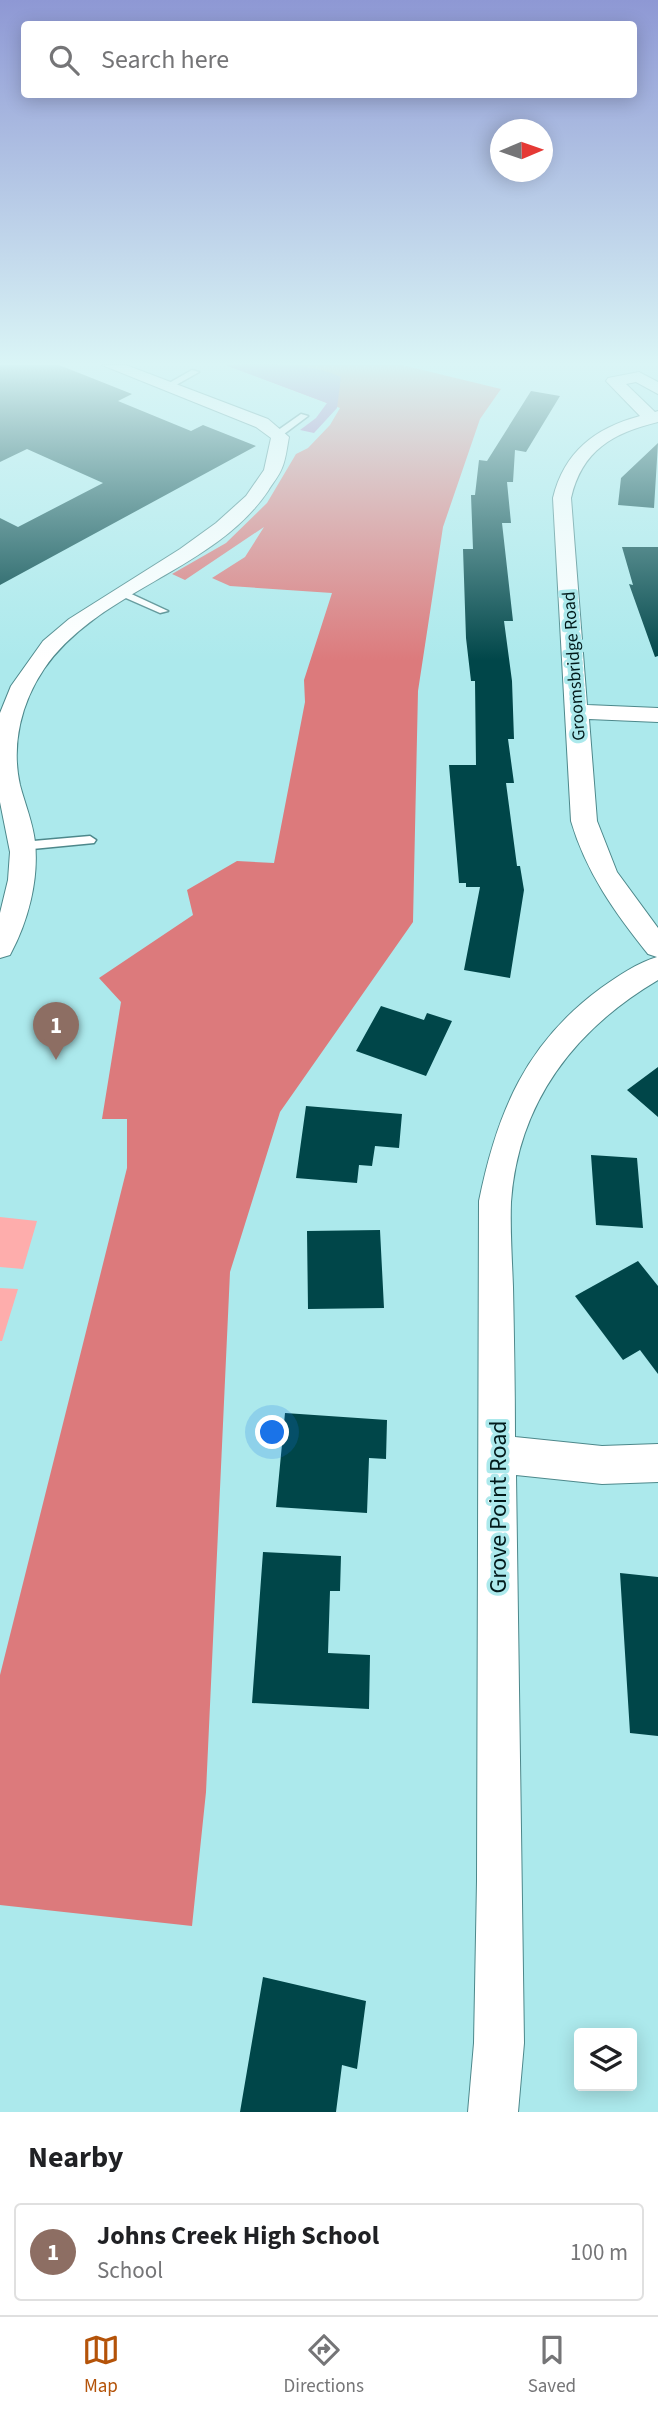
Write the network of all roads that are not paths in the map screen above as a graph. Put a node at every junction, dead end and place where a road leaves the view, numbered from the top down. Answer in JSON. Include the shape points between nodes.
{"nodes":[{"id":1,"x":275,"y":464,"type":"edge"},
{"id":2,"x":574,"y":464,"type":"edge"},
{"id":3,"x":122,"y":593,"type":"junction"},
{"id":4,"x":163,"y":611,"type":"dead end"},
{"id":5,"x":577,"y":711,"type":"junction"},
{"id":6,"x":658,"y":715,"type":"edge"},
{"id":7,"x":90,"y":840,"type":"dead end"},
{"id":8,"x":22,"y":846,"type":"junction"},
{"id":9,"x":658,"y":947,"type":"edge"},
{"id":10,"x":0,"y":948,"type":"edge"},
{"id":11,"x":658,"y":967,"type":"edge"},
{"id":12,"x":498,"y":1454,"type":"junction"},
{"id":13,"x":658,"y":1463,"type":"edge"},
{"id":14,"x":493,"y":2112,"type":"edge"}],
"edges":[{"from":1,"to":3,"type":"street","via":[[233,520]]},
{"from":2,"to":5,"type":"street","name":"Groomsbridge Road","via":[[562,498]]},
{"from":3,"to":4,"type":"lane"},
{"from":3,"to":8,"type":"street","via":[[83,617],[52,645],[16,702],[6,733],[5,767]]},
{"from":5,"to":6,"type":"street"},
{"from":5,"to":9,"type":"street","name":"Groomsbridge Road","via":[[584,821],[590,846],[614,893]]},
{"from":7,"to":8,"type":"lane"},
{"from":8,"to":10,"type":"street","via":[[19,892]]},
{"from":11,"to":12,"type":"street","name":"Grove Point Road","via":[[624,985],[580,1019],[544,1061],[516,1111],[495,1201]]},
{"from":12,"to":13,"type":"street","via":[[602,1465]]},
{"from":12,"to":14,"type":"street","name":"Grove Point Road","via":[[499,2043]]}]}
